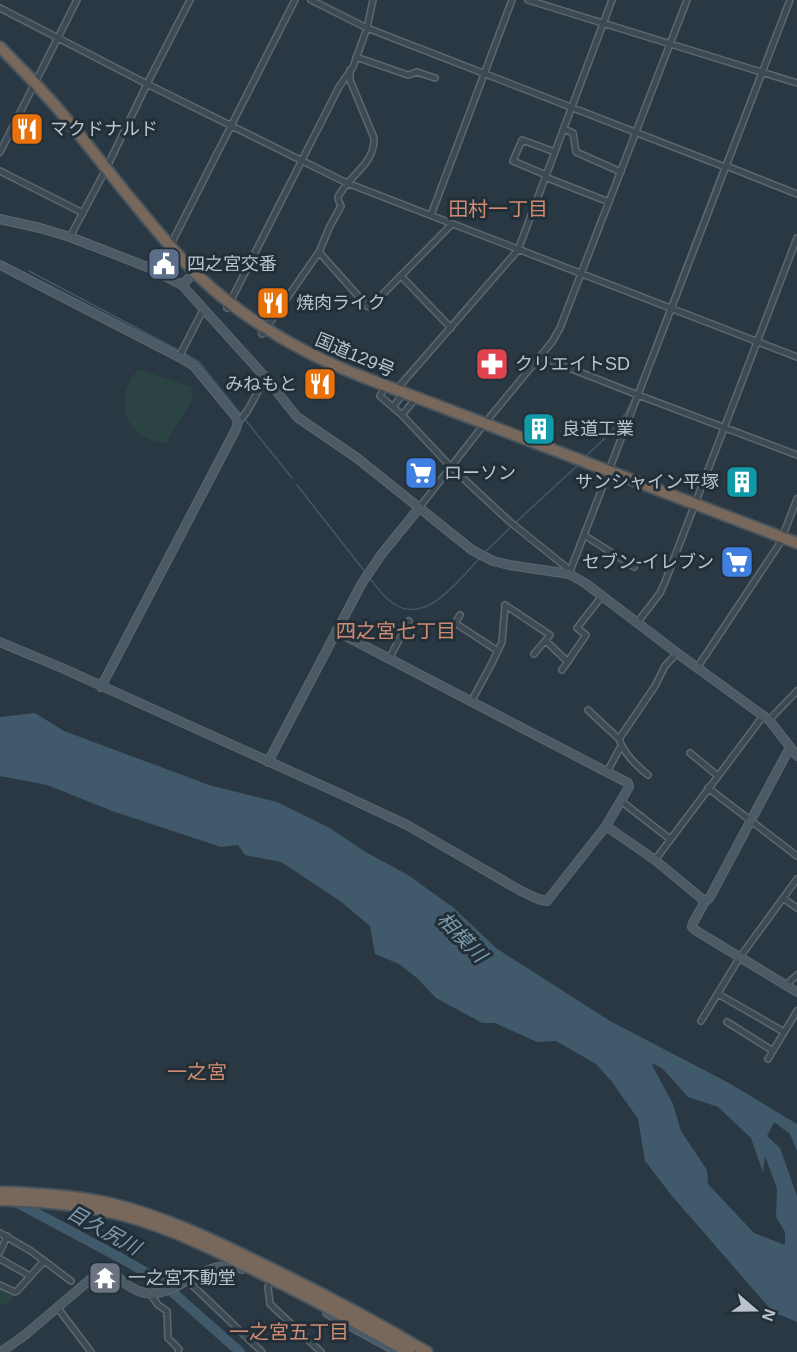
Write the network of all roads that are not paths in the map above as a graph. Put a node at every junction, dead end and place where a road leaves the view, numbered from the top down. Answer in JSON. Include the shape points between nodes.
{"nodes":[{"id":1,"x":77,"y":0,"type":"edge"},
{"id":2,"x":190,"y":0,"type":"edge"},
{"id":3,"x":295,"y":0,"type":"edge"},
{"id":4,"x":311,"y":0,"type":"edge"},
{"id":5,"x":373,"y":0,"type":"edge"},
{"id":6,"x":512,"y":0,"type":"edge"},
{"id":7,"x":528,"y":0,"type":"edge"},
{"id":8,"x":612,"y":0,"type":"edge"},
{"id":9,"x":687,"y":0,"type":"edge"},
{"id":10,"x":790,"y":0,"type":"edge"},
{"id":11,"x":0,"y":8,"type":"edge"},
{"id":12,"x":603,"y":23,"type":"junction"},
{"id":13,"x":367,"y":28,"type":"junction"},
{"id":14,"x":57,"y":38,"type":"junction"},
{"id":15,"x":670,"y":44,"type":"junction"},
{"id":16,"x":0,"y":47,"type":"edge"},
{"id":17,"x":0,"y":55,"type":"edge"},
{"id":18,"x":356,"y":57,"type":"junction"},
{"id":19,"x":350,"y":70,"type":"junction"},
{"id":20,"x":762,"y":72,"type":"junction"},
{"id":21,"x":484,"y":74,"type":"junction"},
{"id":22,"x":435,"y":78,"type":"dead end"},
{"id":23,"x":797,"y":83,"type":"edge"},
{"id":24,"x":147,"y":84,"type":"junction"},
{"id":25,"x":33,"y":86,"type":"junction"},
{"id":26,"x":572,"y":108,"type":"junction"},
{"id":27,"x":232,"y":126,"type":"junction"},
{"id":28,"x":564,"y":129,"type":"junction"},
{"id":29,"x":636,"y":133,"type":"junction"},
{"id":30,"x":0,"y":152,"type":"edge"},
{"id":31,"x":555,"y":152,"type":"junction"},
{"id":32,"x":302,"y":161,"type":"junction"},
{"id":33,"x":725,"y":167,"type":"junction"},
{"id":34,"x":0,"y":171,"type":"edge"},
{"id":35,"x":105,"y":171,"type":"junction"},
{"id":36,"x":621,"y":172,"type":"junction"},
{"id":37,"x":545,"y":176,"type":"junction"},
{"id":38,"x":347,"y":183,"type":"junction"},
{"id":39,"x":797,"y":194,"type":"edge"},
{"id":40,"x":609,"y":202,"type":"junction"},
{"id":41,"x":83,"y":213,"type":"junction"},
{"id":42,"x":430,"y":215,"type":"junction"},
{"id":43,"x":0,"y":219,"type":"edge"},
{"id":44,"x":452,"y":224,"type":"junction"},
{"id":45,"x":70,"y":237,"type":"junction"},
{"id":46,"x":797,"y":238,"type":"edge"},
{"id":47,"x":170,"y":246,"type":"junction"},
{"id":48,"x":518,"y":250,"type":"junction"},
{"id":49,"x":319,"y":252,"type":"junction"},
{"id":50,"x":0,"y":265,"type":"edge"},
{"id":51,"x":193,"y":274,"type":"junction"},
{"id":52,"x":582,"y":274,"type":"junction"},
{"id":53,"x":401,"y":276,"type":"junction"},
{"id":54,"x":182,"y":285,"type":"junction"},
{"id":55,"x":229,"y":306,"type":"junction"},
{"id":56,"x":670,"y":309,"type":"junction"},
{"id":57,"x":203,"y":310,"type":"junction"},
{"id":58,"x":450,"y":328,"type":"junction"},
{"id":59,"x":264,"y":331,"type":"junction"},
{"id":60,"x":757,"y":343,"type":"junction"},
{"id":61,"x":179,"y":357,"type":"junction"},
{"id":62,"x":541,"y":357,"type":"junction"},
{"id":63,"x":797,"y":357,"type":"edge"},
{"id":64,"x":265,"y":377,"type":"junction"},
{"id":65,"x":638,"y":395,"type":"junction"},
{"id":66,"x":396,"y":398,"type":"junction"},
{"id":67,"x":412,"y":403,"type":"junction"},
{"id":68,"x":402,"y":415,"type":"junction"},
{"id":69,"x":240,"y":420,"type":"junction"},
{"id":70,"x":482,"y":426,"type":"junction"},
{"id":71,"x":724,"y":428,"type":"junction"},
{"id":72,"x":797,"y":455,"type":"edge"},
{"id":73,"x":451,"y":467,"type":"junction"},
{"id":74,"x":608,"y":475,"type":"junction"},
{"id":75,"x":797,"y":500,"type":"edge"},
{"id":76,"x":694,"y":507,"type":"junction"},
{"id":77,"x":418,"y":508,"type":"junction"},
{"id":78,"x":584,"y":535,"type":"junction"},
{"id":79,"x":781,"y":540,"type":"junction"},
{"id":80,"x":797,"y":543,"type":"edge"},
{"id":81,"x":797,"y":550,"type":"edge"},
{"id":82,"x":634,"y":567,"type":"dead end"},
{"id":83,"x":569,"y":574,"type":"junction"},
{"id":84,"x":602,"y":596,"type":"junction"},
{"id":85,"x":460,"y":615,"type":"dead end"},
{"id":86,"x":409,"y":621,"type":"dead end"},
{"id":87,"x":638,"y":623,"type":"junction"},
{"id":88,"x":336,"y":632,"type":"junction"},
{"id":89,"x":546,"y":641,"type":"junction"},
{"id":90,"x":0,"y":642,"type":"edge"},
{"id":91,"x":498,"y":651,"type":"junction"},
{"id":92,"x":676,"y":653,"type":"junction"},
{"id":93,"x":534,"y":654,"type":"dead end"},
{"id":94,"x":389,"y":659,"type":"junction"},
{"id":95,"x":568,"y":662,"type":"junction"},
{"id":96,"x":698,"y":668,"type":"junction"},
{"id":97,"x":562,"y":670,"type":"dead end"},
{"id":98,"x":101,"y":687,"type":"junction"},
{"id":99,"x":797,"y":691,"type":"edge"},
{"id":100,"x":471,"y":702,"type":"junction"},
{"id":101,"x":588,"y":710,"type":"dead end"},
{"id":102,"x":767,"y":717,"type":"junction"},
{"id":103,"x":619,"y":739,"type":"junction"},
{"id":104,"x":621,"y":746,"type":"junction"},
{"id":105,"x":794,"y":747,"type":"edge"},
{"id":106,"x":690,"y":753,"type":"dead end"},
{"id":107,"x":797,"y":756,"type":"edge"},
{"id":108,"x":268,"y":762,"type":"junction"},
{"id":109,"x":607,"y":772,"type":"junction"},
{"id":110,"x":648,"y":775,"type":"dead end"},
{"id":111,"x":718,"y":776,"type":"junction"},
{"id":112,"x":708,"y":788,"type":"junction"},
{"id":113,"x":621,"y":801,"type":"junction"},
{"id":114,"x":750,"y":821,"type":"junction"},
{"id":115,"x":606,"y":826,"type":"junction"},
{"id":116,"x":670,"y":839,"type":"junction"},
{"id":117,"x":797,"y":856,"type":"edge"},
{"id":118,"x":655,"y":860,"type":"junction"},
{"id":119,"x":797,"y":879,"type":"edge"},
{"id":120,"x":783,"y":898,"type":"junction"},
{"id":121,"x":704,"y":903,"type":"junction"},
{"id":122,"x":797,"y":908,"type":"edge"},
{"id":123,"x":740,"y":957,"type":"junction"},
{"id":124,"x":797,"y":975,"type":"edge"},
{"id":125,"x":786,"y":985,"type":"junction"},
{"id":126,"x":797,"y":992,"type":"edge"},
{"id":127,"x":718,"y":994,"type":"junction"},
{"id":128,"x":797,"y":1011,"type":"edge"},
{"id":129,"x":701,"y":1021,"type":"dead end"},
{"id":130,"x":727,"y":1022,"type":"dead end"},
{"id":131,"x":784,"y":1032,"type":"junction"},
{"id":132,"x":772,"y":1052,"type":"junction"},
{"id":133,"x":768,"y":1059,"type":"dead end"},
{"id":134,"x":0,"y":1192,"type":"edge"},
{"id":135,"x":0,"y":1200,"type":"edge"},
{"id":136,"x":0,"y":1233,"type":"edge"},
{"id":137,"x":7,"y":1236,"type":"junction"},
{"id":138,"x":0,"y":1252,"type":"edge"},
{"id":139,"x":0,"y":1259,"type":"edge"},
{"id":140,"x":44,"y":1261,"type":"junction"},
{"id":141,"x":30,"y":1276,"type":"junction"},
{"id":142,"x":71,"y":1281,"type":"dead end"},
{"id":143,"x":184,"y":1281,"type":"junction"},
{"id":144,"x":270,"y":1283,"type":"junction"},
{"id":145,"x":0,"y":1285,"type":"edge"},
{"id":146,"x":151,"y":1293,"type":"junction"},
{"id":147,"x":57,"y":1307,"type":"junction"},
{"id":148,"x":2,"y":1352,"type":"edge"},
{"id":149,"x":92,"y":1352,"type":"edge"},
{"id":150,"x":178,"y":1352,"type":"edge"},
{"id":151,"x":262,"y":1352,"type":"edge"},
{"id":152,"x":321,"y":1352,"type":"edge"},
{"id":153,"x":398,"y":1352,"type":"edge"},
{"id":154,"x":409,"y":1352,"type":"edge"},
{"id":155,"x":427,"y":1352,"type":"edge"}],
"edges":[{"from":1,"to":14,"type":"street"},
{"from":2,"to":24,"type":"street"},
{"from":3,"to":27,"type":"street"},
{"from":4,"to":13,"type":"street"},
{"from":5,"to":13,"type":"street"},
{"from":6,"to":21,"type":"street"},
{"from":7,"to":12,"type":"street"},
{"from":8,"to":12,"type":"street"},
{"from":9,"to":15,"type":"street"},
{"from":10,"to":20,"type":"street"},
{"from":11,"to":14,"type":"street"},
{"from":12,"to":15,"type":"street"},
{"from":12,"to":26,"type":"street"},
{"from":13,"to":18,"type":"street"},
{"from":13,"to":21,"type":"street"},
{"from":14,"to":24,"type":"street"},
{"from":14,"to":25,"type":"street"},
{"from":15,"to":20,"type":"street"},
{"from":15,"to":29,"type":"street"},
{"from":16,"to":25,"type":"highway","name":"国道129号"},
{"from":17,"to":25,"type":"highway","name":"国道129号"},
{"from":18,"to":19,"type":"street"},
{"from":18,"to":22,"type":"street","via":[[408,75],[417,72]]},
{"from":19,"to":32,"type":"street"},
{"from":19,"to":38,"type":"street","via":[[350,80],[375,146],[367,162]]},
{"from":20,"to":23,"type":"street"},
{"from":20,"to":33,"type":"street"},
{"from":21,"to":26,"type":"street"},
{"from":21,"to":42,"type":"street"},
{"from":24,"to":27,"type":"street"},
{"from":24,"to":35,"type":"street"},
{"from":25,"to":30,"type":"street"},
{"from":25,"to":35,"type":"highway","name":"国道129号"},
{"from":26,"to":28,"type":"street"},
{"from":26,"to":29,"type":"street"},
{"from":27,"to":32,"type":"street"},
{"from":27,"to":47,"type":"street"},
{"from":28,"to":31,"type":"street"},
{"from":28,"to":36,"type":"street","via":[[573,133],[576,152]]},
{"from":29,"to":33,"type":"street"},
{"from":29,"to":36,"type":"street"},
{"from":31,"to":37,"type":"street"},
{"from":31,"to":37,"type":"street","via":[[522,140],[513,161]]},
{"from":32,"to":38,"type":"street"},
{"from":32,"to":55,"type":"street"},
{"from":33,"to":39,"type":"street"},
{"from":33,"to":56,"type":"street"},
{"from":34,"to":41,"type":"street"},
{"from":35,"to":41,"type":"street"},
{"from":35,"to":47,"type":"highway","name":"国道129号"},
{"from":35,"to":51,"type":"highway","name":"国道129号","via":[[166,252]]},
{"from":36,"to":40,"type":"street"},
{"from":37,"to":40,"type":"street"},
{"from":37,"to":48,"type":"street"},
{"from":38,"to":42,"type":"street"},
{"from":38,"to":49,"type":"street","via":[[339,195],[341,206]]},
{"from":40,"to":52,"type":"street"},
{"from":41,"to":45,"type":"street"},
{"from":42,"to":44,"type":"street"},
{"from":43,"to":45,"type":"street"},
{"from":44,"to":48,"type":"street"},
{"from":44,"to":53,"type":"street"},
{"from":45,"to":54,"type":"street","via":[[150,268]]},
{"from":46,"to":60,"type":"street"},
{"from":47,"to":51,"type":"highway","name":"国道129号"},
{"from":48,"to":52,"type":"street"},
{"from":48,"to":58,"type":"street"},
{"from":49,"to":53,"type":"street","via":[[370,307]]},
{"from":49,"to":59,"type":"street"},
{"from":50,"to":61,"type":"street"},
{"from":51,"to":54,"type":"street"},
{"from":51,"to":55,"type":"highway","name":"国道129号"},
{"from":52,"to":56,"type":"street"},
{"from":52,"to":62,"type":"street","via":[[560,328]]},
{"from":53,"to":58,"type":"street"},
{"from":54,"to":57,"type":"street"},
{"from":55,"to":59,"type":"highway","name":"国道129号"},
{"from":56,"to":60,"type":"street"},
{"from":56,"to":65,"type":"street"},
{"from":57,"to":61,"type":"street"},
{"from":57,"to":64,"type":"street"},
{"from":58,"to":66,"type":"street"},
{"from":59,"to":66,"type":"highway","name":"国道129号"},
{"from":59,"to":66,"type":"highway","name":"国道129号","via":[[306,360]]},
{"from":60,"to":63,"type":"street"},
{"from":60,"to":71,"type":"street"},
{"from":61,"to":69,"type":"street","via":[[204,376]]},
{"from":62,"to":65,"type":"street"},
{"from":62,"to":70,"type":"street"},
{"from":64,"to":69,"type":"street"},
{"from":64,"to":77,"type":"street","via":[[303,422],[357,458]]},
{"from":65,"to":71,"type":"street"},
{"from":65,"to":74,"type":"street"},
{"from":66,"to":67,"type":"highway","name":"国道129号"},
{"from":66,"to":68,"type":"street"},
{"from":66,"to":70,"type":"highway","name":"国道129号"},
{"from":67,"to":68,"type":"street"},
{"from":67,"to":70,"type":"highway","name":"国道129号"},
{"from":68,"to":73,"type":"street"},
{"from":69,"to":98,"type":"street"},
{"from":70,"to":73,"type":"street"},
{"from":70,"to":74,"type":"highway","name":"国道129号"},
{"from":71,"to":72,"type":"street"},
{"from":71,"to":76,"type":"street"},
{"from":73,"to":77,"type":"street"},
{"from":73,"to":83,"type":"street","via":[[566,567]]},
{"from":74,"to":76,"type":"highway","name":"国道129号"},
{"from":74,"to":78,"type":"street"},
{"from":75,"to":79,"type":"street"},
{"from":76,"to":79,"type":"highway","name":"国道129号"},
{"from":76,"to":87,"type":"street","via":[[660,593]]},
{"from":77,"to":83,"type":"street","via":[[481,556],[510,565]]},
{"from":77,"to":88,"type":"street","via":[[364,579]]},
{"from":78,"to":82,"type":"street"},
{"from":78,"to":83,"type":"street"},
{"from":79,"to":80,"type":"highway","name":"国道129号"},
{"from":79,"to":81,"type":"highway","name":"国道129号"},
{"from":79,"to":96,"type":"street"},
{"from":83,"to":84,"type":"street"},
{"from":84,"to":87,"type":"street"},
{"from":84,"to":95,"type":"street","via":[[577,628],[585,635]]},
{"from":85,"to":91,"type":"street","via":[[455,623]]},
{"from":86,"to":94,"type":"street"},
{"from":87,"to":92,"type":"street"},
{"from":88,"to":94,"type":"street"},
{"from":88,"to":108,"type":"street"},
{"from":89,"to":91,"type":"street","via":[[550,635],[505,605]]},
{"from":89,"to":93,"type":"street"},
{"from":89,"to":95,"type":"street"},
{"from":90,"to":98,"type":"street"},
{"from":91,"to":100,"type":"street"},
{"from":92,"to":96,"type":"street"},
{"from":92,"to":103,"type":"street"},
{"from":94,"to":100,"type":"street"},
{"from":95,"to":97,"type":"street"},
{"from":96,"to":102,"type":"street"},
{"from":98,"to":108,"type":"street"},
{"from":99,"to":102,"type":"street"},
{"from":100,"to":109,"type":"street"},
{"from":101,"to":103,"type":"street"},
{"from":102,"to":105,"type":"street"},
{"from":102,"to":111,"type":"street"},
{"from":103,"to":104,"type":"street"},
{"from":104,"to":109,"type":"street"},
{"from":104,"to":110,"type":"street"},
{"from":105,"to":107,"type":"street"},
{"from":105,"to":114,"type":"street","via":[[788,751]]},
{"from":106,"to":111,"type":"street"},
{"from":108,"to":115,"type":"street","via":[[407,825],[543,901],[551,897]]},
{"from":109,"to":113,"type":"street","via":[[628,783]]},
{"from":111,"to":112,"type":"street"},
{"from":112,"to":114,"type":"street"},
{"from":112,"to":116,"type":"street"},
{"from":113,"to":115,"type":"street"},
{"from":113,"to":116,"type":"street"},
{"from":114,"to":117,"type":"street"},
{"from":114,"to":121,"type":"street"},
{"from":115,"to":118,"type":"street"},
{"from":116,"to":118,"type":"street"},
{"from":118,"to":121,"type":"street"},
{"from":119,"to":120,"type":"street"},
{"from":120,"to":122,"type":"street"},
{"from":120,"to":123,"type":"street"},
{"from":121,"to":123,"type":"street","via":[[692,927]]},
{"from":123,"to":125,"type":"street"},
{"from":123,"to":127,"type":"street"},
{"from":124,"to":125,"type":"street"},
{"from":125,"to":126,"type":"street"},
{"from":127,"to":129,"type":"street"},
{"from":127,"to":131,"type":"street"},
{"from":128,"to":131,"type":"street"},
{"from":130,"to":132,"type":"street"},
{"from":131,"to":132,"type":"street"},
{"from":132,"to":133,"type":"street"},
{"from":134,"to":155,"type":"highway","via":[[91,1200],[169,1222],[279,1272]]},
{"from":135,"to":154,"type":"highway","via":[[85,1207],[164,1228],[276,1280]]},
{"from":136,"to":137,"type":"street"},
{"from":137,"to":138,"type":"street"},
{"from":137,"to":140,"type":"street"},
{"from":139,"to":141,"type":"street"},
{"from":140,"to":141,"type":"street"},
{"from":140,"to":142,"type":"street"},
{"from":141,"to":145,"type":"street","via":[[17,1292]]},
{"from":143,"to":144,"type":"street","via":[[232,1265]]},
{"from":143,"to":146,"type":"street"},
{"from":143,"to":151,"type":"street"},
{"from":144,"to":152,"type":"street","via":[[270,1304]]},
{"from":144,"to":153,"type":"street"},
{"from":146,"to":147,"type":"street","via":[[134,1289],[105,1269]]},
{"from":146,"to":150,"type":"street","via":[[167,1311],[168,1338]]},
{"from":147,"to":148,"type":"street"},
{"from":147,"to":149,"type":"street"}]}
